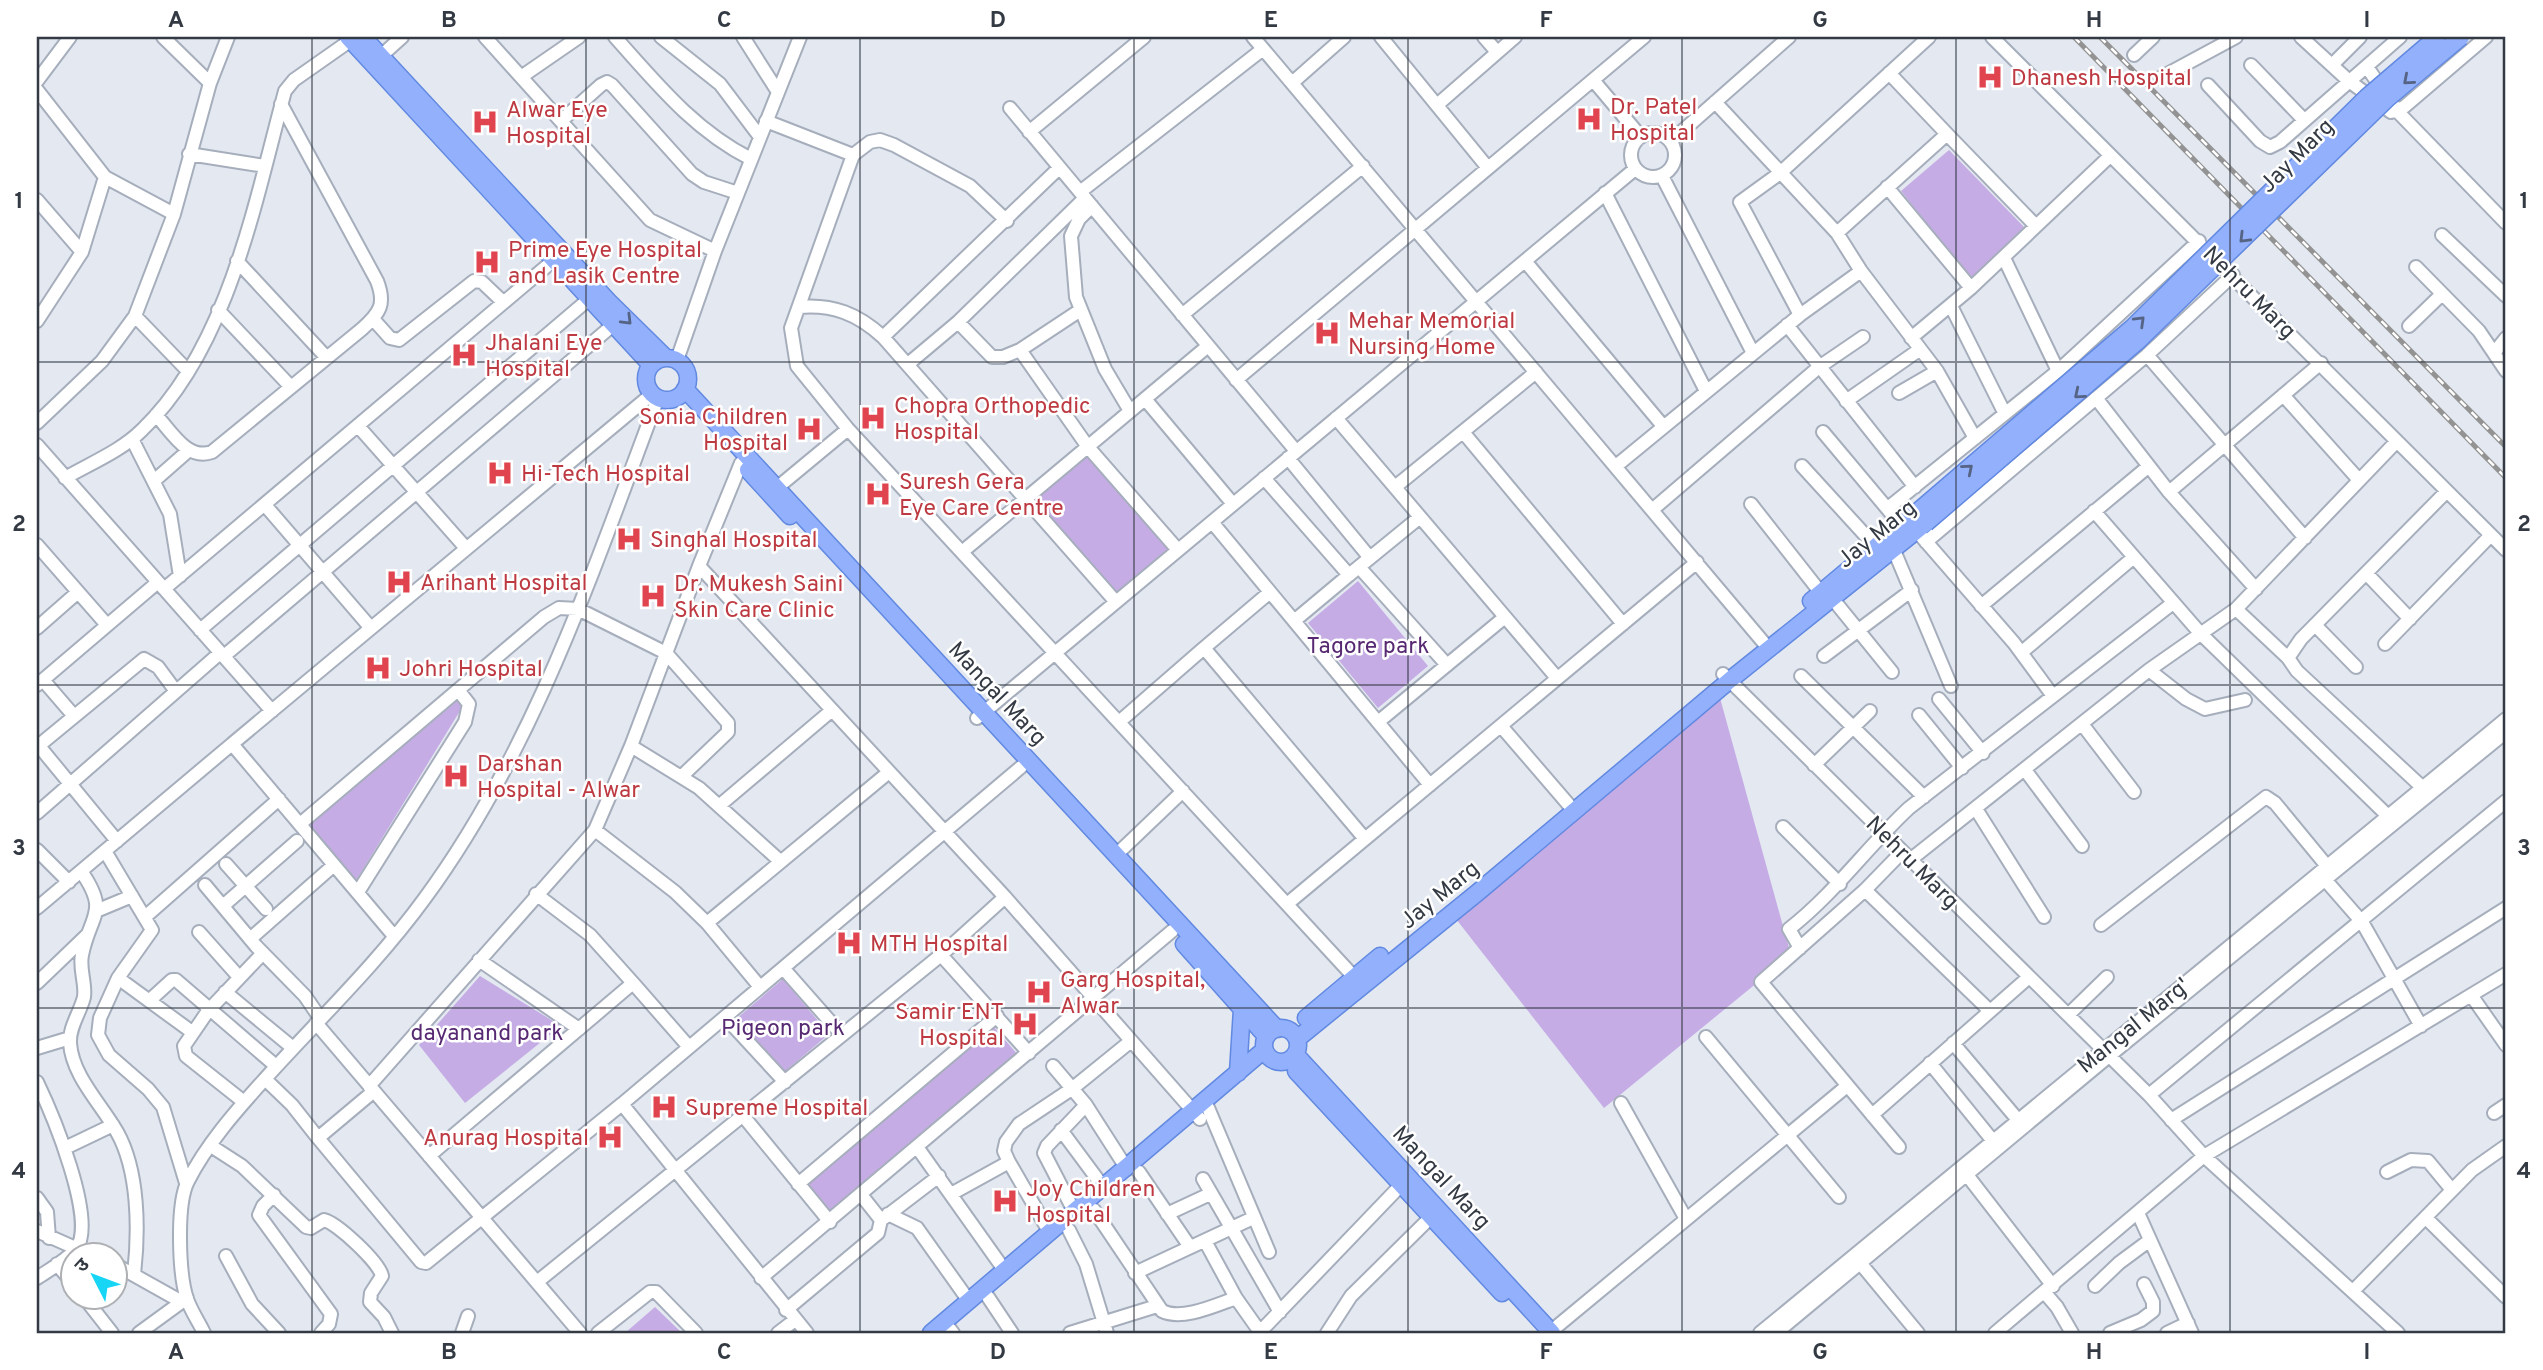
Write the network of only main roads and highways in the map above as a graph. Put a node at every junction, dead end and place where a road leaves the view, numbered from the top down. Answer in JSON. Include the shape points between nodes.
{"nodes":[{"id":1,"x":2437,"y":37,"type":"edge"},
{"id":2,"x":2461,"y":37,"type":"edge"},
{"id":3,"x":354,"y":38,"type":"edge"},
{"id":4,"x":665,"y":361,"type":"junction"},
{"id":5,"x":682,"y":392,"type":"junction"},
{"id":6,"x":1917,"y":527,"type":"junction"},
{"id":7,"x":1826,"y":596,"type":"junction"},
{"id":8,"x":981,"y":715,"type":"junction"},
{"id":9,"x":1572,"y":808,"type":"junction"},
{"id":10,"x":1112,"y":859,"type":"junction"},
{"id":11,"x":1242,"y":1009,"type":"junction"},
{"id":12,"x":1281,"y":1045,"type":"junction"},
{"id":13,"x":1238,"y":1073,"type":"junction"},
{"id":14,"x":1202,"y":1111,"type":"junction"},
{"id":15,"x":1133,"y":1170,"type":"junction"},
{"id":16,"x":949,"y":1332,"type":"edge"},
{"id":17,"x":931,"y":1333,"type":"edge"},
{"id":18,"x":1548,"y":1333,"type":"edge"}],
"edges":[{"from":6,"to":1,"type":"main road","name":"Jay Marg","one_way":true,"bridge":true,"via":[[2133,327],[2367,97]]},
{"from":2,"to":6,"type":"main road","name":"Jay Marg","one_way":true,"bridge":true,"via":[[2364,121],[2138,341]]},
{"from":3,"to":4,"type":"main road","one_way":true,"via":[[381,56]]},
{"from":3,"to":4,"type":"main road","via":[[613,325]]},
{"from":4,"to":5,"type":"main road","via":[[687,372]]},
{"from":4,"to":5,"type":"main road","via":[[646,380],[655,396],[670,400]]},
{"from":5,"to":8,"type":"main road","name":"Mangal Marg","via":[[741,463]]},
{"from":5,"to":8,"type":"main road","name":"Mangal Marg","via":[[778,487]]},
{"from":6,"to":7,"type":"main road","name":"Jay Marg"},
{"from":6,"to":7,"type":"main road","name":"Jay Marg","via":[[1876,547]]},
{"from":7,"to":9,"type":"main road","name":"Jay Marg"},
{"from":8,"to":10,"type":"main road","name":"Mangal Marg"},
{"from":8,"to":10,"type":"main road","name":"Mangal Marg","via":[[1021,767]]},
{"from":9,"to":12,"type":"main road","name":"Jay Marg"},
{"from":9,"to":12,"type":"main road","name":"Jay Marg","via":[[1354,977]]},
{"from":10,"to":11,"type":"main road","name":"Mangal Marg"},
{"from":10,"to":12,"type":"main road","name":"Mangal Marg"},
{"from":11,"to":12,"type":"main road","name":"Mangal Marg"},
{"from":11,"to":13,"type":"main road"},
{"from":12,"to":13,"type":"main road"},
{"from":12,"to":14,"type":"main road"},
{"from":12,"to":18,"type":"main road","name":"Mangal Marg"},
{"from":12,"to":18,"type":"main road","name":"Mangal Marg","via":[[1402,1184]]},
{"from":13,"to":14,"type":"main road"},
{"from":14,"to":15,"type":"main road"},
{"from":15,"to":16,"type":"main road","via":[[1094,1210]]},
{"from":15,"to":17,"type":"main road","via":[[1104,1188]]}]}
